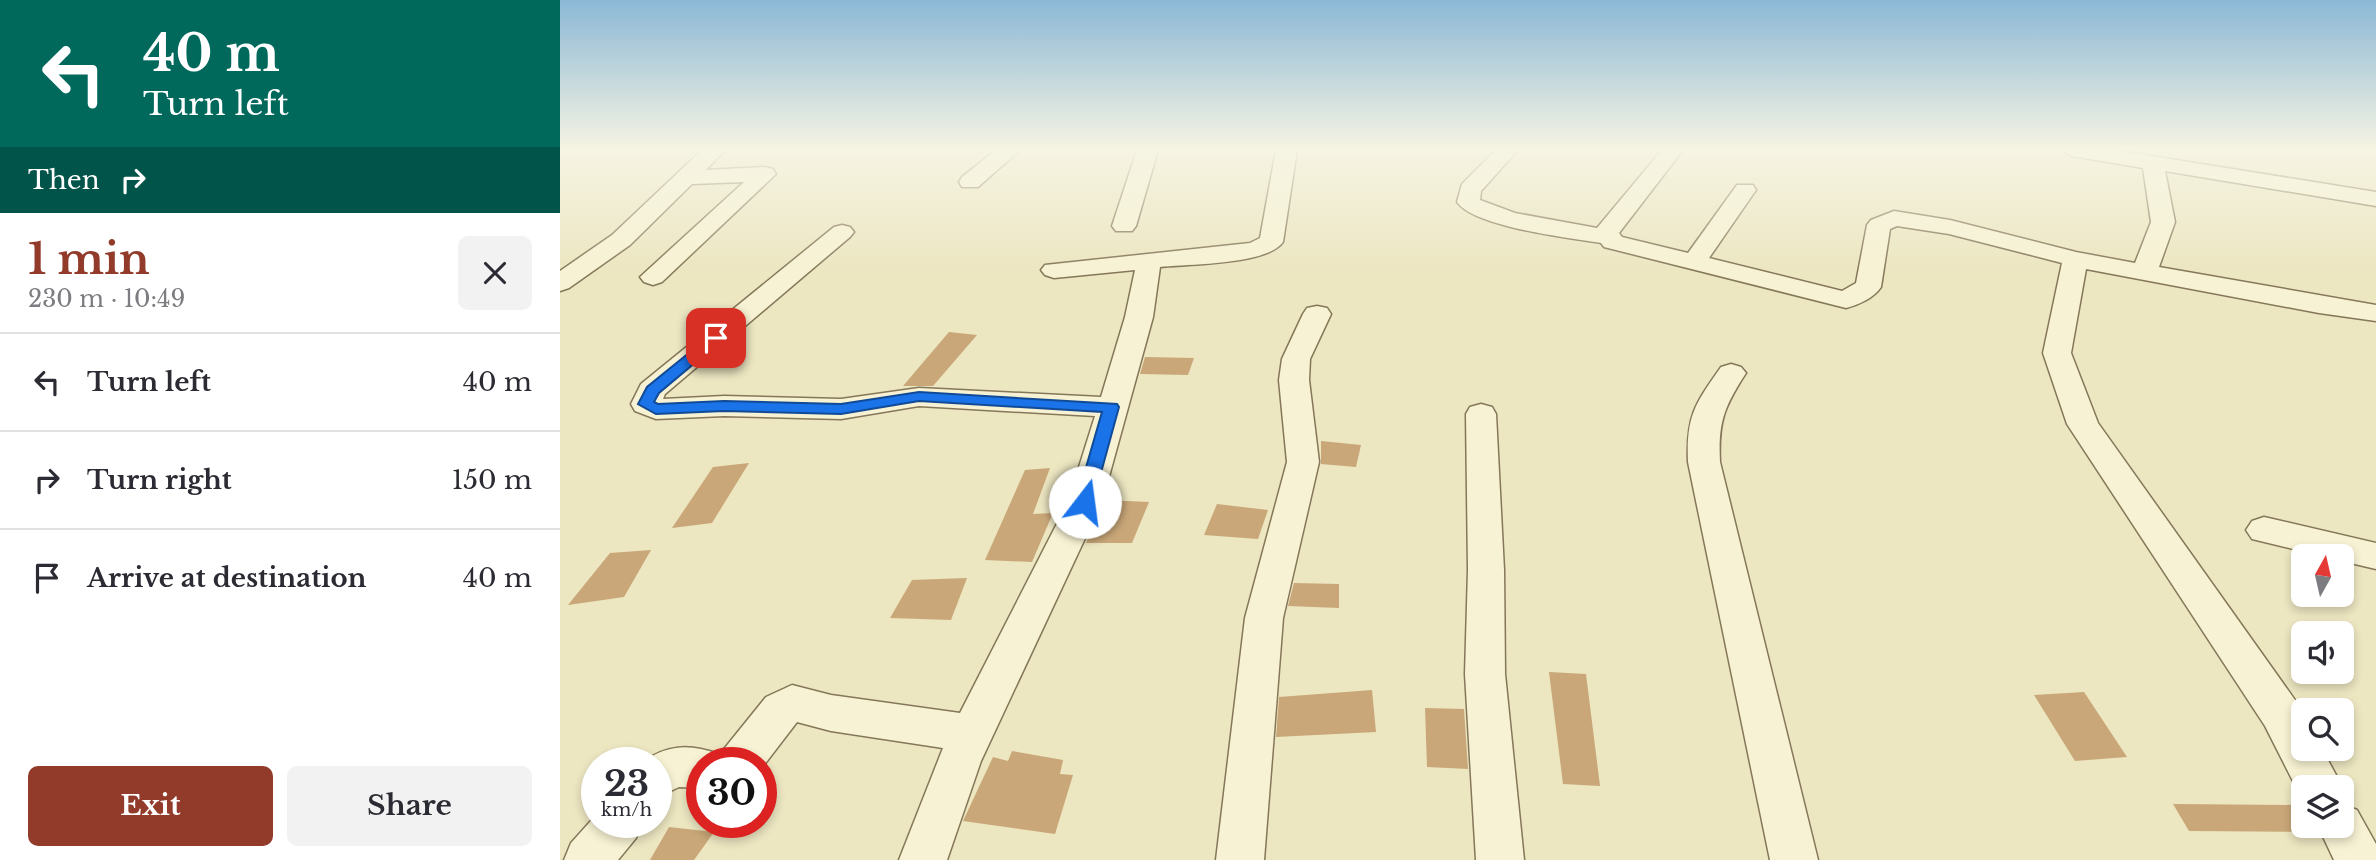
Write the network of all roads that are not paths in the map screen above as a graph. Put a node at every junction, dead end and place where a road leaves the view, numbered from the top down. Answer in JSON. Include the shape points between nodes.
{"nodes":[{"id":1,"x":672,"y":190,"type":"edge"},
{"id":2,"x":747,"y":190,"type":"edge"},
{"id":3,"x":1135,"y":190,"type":"edge"},
{"id":4,"x":1280,"y":190,"type":"edge"},
{"id":5,"x":1470,"y":190,"type":"edge"},
{"id":6,"x":1641,"y":190,"type":"edge"},
{"id":7,"x":1745,"y":190,"type":"dead end"},
{"id":8,"x":2157,"y":190,"type":"edge"},
{"id":9,"x":2319,"y":190,"type":"edge"},
{"id":10,"x":2376,"y":199,"type":"edge"},
{"id":11,"x":1124,"y":226,"type":"dead end"},
{"id":12,"x":842,"y":232,"type":"dead end"},
{"id":13,"x":1608,"y":237,"type":"junction"},
{"id":14,"x":2075,"y":259,"type":"junction"},
{"id":15,"x":1149,"y":260,"type":"junction"},
{"id":16,"x":1694,"y":262,"type":"junction"},
{"id":17,"x":1054,"y":270,"type":"dead end"},
{"id":18,"x":2144,"y":272,"type":"junction"},
{"id":19,"x":653,"y":276,"type":"dead end"},
{"id":20,"x":560,"y":283,"type":"edge"},
{"id":21,"x":2376,"y":313,"type":"edge"},
{"id":22,"x":1317,"y":314,"type":"dead end"},
{"id":23,"x":1731,"y":373,"type":"dead end"},
{"id":24,"x":1111,"y":407,"type":"junction"},
{"id":25,"x":1481,"y":414,"type":"dead end"},
{"id":26,"x":2264,"y":530,"type":"dead end"},
{"id":27,"x":2376,"y":556,"type":"edge"},
{"id":28,"x":972,"y":733,"type":"junction"},
{"id":29,"x":753,"y":747,"type":"edge"},
{"id":30,"x":2313,"y":775,"type":"edge"},
{"id":31,"x":607,"y":838,"type":"edge"},
{"id":32,"x":2347,"y":838,"type":"edge"},
{"id":33,"x":588,"y":860,"type":"edge"},
{"id":34,"x":923,"y":860,"type":"edge"},
{"id":35,"x":1240,"y":860,"type":"edge"},
{"id":36,"x":1500,"y":860,"type":"edge"},
{"id":37,"x":1794,"y":860,"type":"edge"},
{"id":38,"x":2359,"y":860,"type":"edge"}],
"edges":[{"from":1,"to":20,"type":"street","via":[[621,240]]},
{"from":2,"to":19,"type":"street"},
{"from":3,"to":11,"type":"street"},
{"from":4,"to":15,"type":"street","via":[[1271,242],[1255,250]]},
{"from":5,"to":13,"type":"street","via":[[1472,207],[1493,215]]},
{"from":6,"to":13,"type":"street","via":[[1606,233]]},
{"from":7,"to":16,"type":"street"},
{"from":8,"to":18,"type":"street","via":[[2163,222]]},
{"from":9,"to":10,"type":"street"},
{"from":12,"to":24,"type":"street","via":[[652,390],[646,404],[656,409],[841,409],[928,397]]},
{"from":13,"to":16,"type":"street"},
{"from":14,"to":16,"type":"street","via":[[1950,227],[1894,218],[1879,225],[1868,287],[1846,300]]},
{"from":14,"to":18,"type":"street"},
{"from":14,"to":30,"type":"street","via":[[2057,353],[2083,424],[2280,713]]},
{"from":15,"to":17,"type":"street"},
{"from":15,"to":24,"type":"street","via":[[1139,317]]},
{"from":18,"to":21,"type":"street"},
{"from":22,"to":35,"type":"street","via":[[1296,359],[1303,462],[1264,618]]},
{"from":23,"to":37,"type":"street","via":[[1705,413],[1704,462]]},
{"from":24,"to":28,"type":"street","via":[[1085,502]]},
{"from":25,"to":36,"type":"street","via":[[1485,674]]},
{"from":26,"to":27,"type":"street"},
{"from":28,"to":29,"type":"street","via":[[792,704]]},
{"from":28,"to":34,"type":"street"},
{"from":31,"to":33,"type":"street"},
{"from":32,"to":38,"type":"street"}]}
